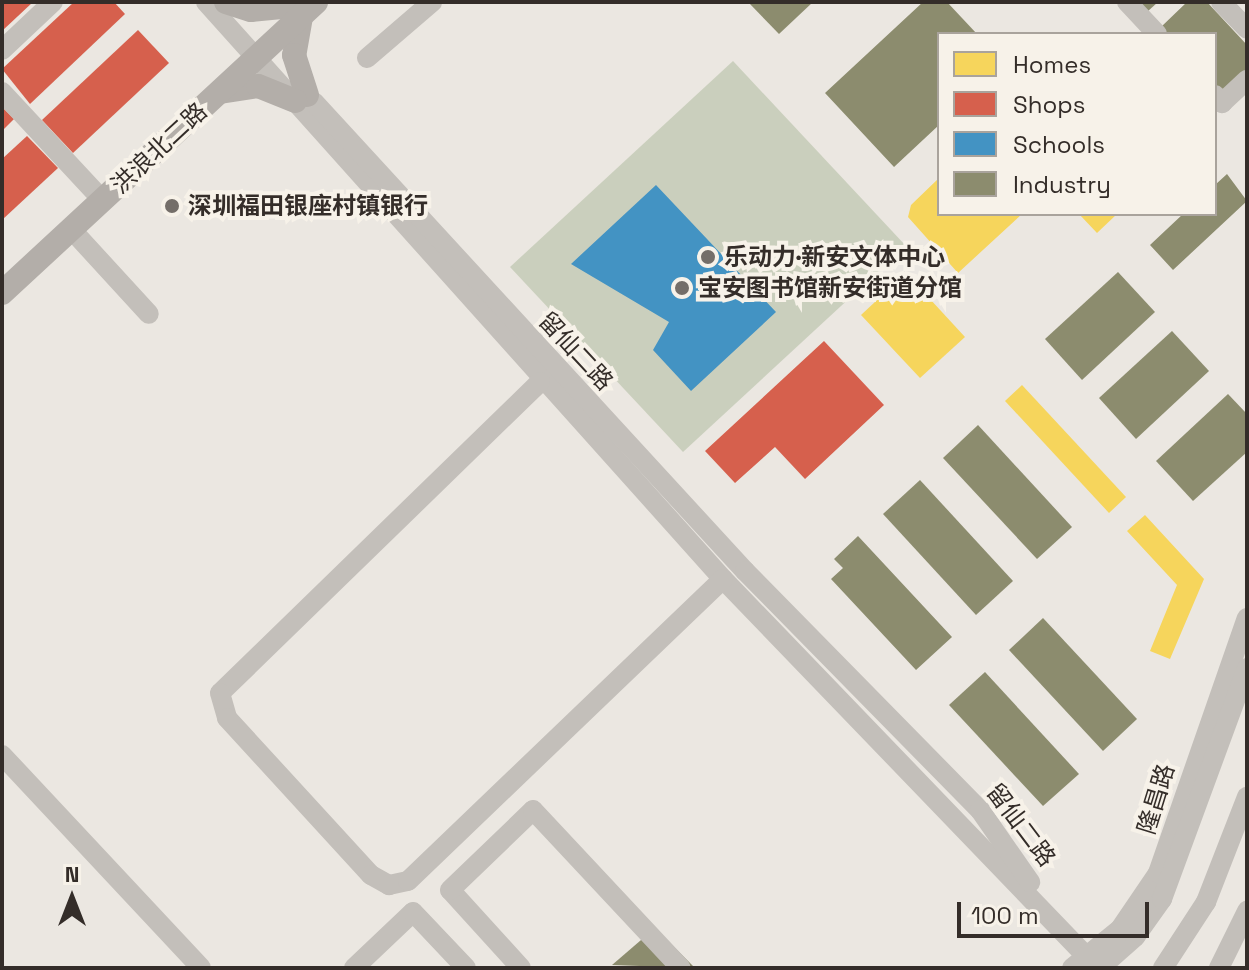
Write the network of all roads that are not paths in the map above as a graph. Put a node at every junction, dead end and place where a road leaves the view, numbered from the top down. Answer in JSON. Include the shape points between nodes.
{"nodes":[{"id":1,"x":53,"y":2,"type":"edge"},
{"id":2,"x":206,"y":2,"type":"edge"},
{"id":3,"x":224,"y":2,"type":"edge"},
{"id":4,"x":432,"y":2,"type":"edge"},
{"id":5,"x":1127,"y":2,"type":"edge"},
{"id":6,"x":1225,"y":3,"type":"edge"},
{"id":7,"x":301,"y":7,"type":"edge"},
{"id":8,"x":1247,"y":29,"type":"edge"},
{"id":9,"x":1155,"y":32,"type":"edge"},
{"id":10,"x":257,"y":48,"type":"junction"},
{"id":11,"x":2,"y":50,"type":"edge"},
{"id":12,"x":367,"y":58,"type":"dead end"},
{"id":13,"x":1247,"y":80,"type":"edge"},
{"id":14,"x":2,"y":92,"type":"edge"},
{"id":15,"x":218,"y":93,"type":"junction"},
{"id":16,"x":1217,"y":97,"type":"edge"},
{"id":17,"x":301,"y":98,"type":"junction"},
{"id":18,"x":94,"y":191,"type":"junction"},
{"id":19,"x":71,"y":229,"type":"junction"},
{"id":20,"x":2,"y":278,"type":"edge"},
{"id":21,"x":2,"y":293,"type":"edge"},
{"id":22,"x":149,"y":314,"type":"dead end"},
{"id":23,"x":540,"y":382,"type":"junction"},
{"id":24,"x":723,"y":579,"type":"junction"},
{"id":25,"x":1247,"y":618,"type":"edge"},
{"id":26,"x":1247,"y":668,"type":"edge"},
{"id":27,"x":2,"y":755,"type":"edge"},
{"id":28,"x":1247,"y":797,"type":"edge"},
{"id":29,"x":986,"y":818,"type":"junction"},
{"id":30,"x":967,"y":833,"type":"junction"},
{"id":31,"x":1247,"y":911,"type":"edge"},
{"id":32,"x":1056,"y":925,"type":"junction"},
{"id":33,"x":1091,"y":961,"type":"edge"},
{"id":34,"x":201,"y":968,"type":"edge"},
{"id":35,"x":354,"y":968,"type":"edge"},
{"id":36,"x":466,"y":968,"type":"edge"},
{"id":37,"x":521,"y":968,"type":"edge"},
{"id":38,"x":681,"y":968,"type":"edge"},
{"id":39,"x":1062,"y":968,"type":"edge"},
{"id":40,"x":1163,"y":968,"type":"edge"},
{"id":41,"x":1219,"y":968,"type":"edge"}],
"edges":[{"from":1,"to":11,"type":"street"},
{"from":2,"to":10,"type":"street","name":"留仙二路"},
{"from":3,"to":7,"type":"main road","via":[[251,10]]},
{"from":3,"to":10,"type":"street","name":"留仙二路"},
{"from":4,"to":12,"type":"street"},
{"from":5,"to":9,"type":"street"},
{"from":6,"to":8,"type":"street"},
{"from":7,"to":10,"type":"main road","name":"洪浪北二路"},
{"from":7,"to":17,"type":"main road","via":[[294,55]]},
{"from":10,"to":15,"type":"main road","name":"洪浪北二路"},
{"from":10,"to":17,"type":"street","name":"留仙二路"},
{"from":10,"to":18,"type":"main road","name":"洪浪北二路"},
{"from":13,"to":16,"type":"street","via":[[1222,103]]},
{"from":14,"to":18,"type":"street"},
{"from":15,"to":17,"type":"main road","via":[[258,86]]},
{"from":15,"to":19,"type":"main road","name":"洪浪北二路"},
{"from":17,"to":23,"type":"street","name":"留仙二路"},
{"from":17,"to":29,"type":"street","name":"留仙二路","via":[[745,571]]},
{"from":18,"to":20,"type":"main road","name":"洪浪北二路"},
{"from":19,"to":21,"type":"main road","name":"洪浪北二路"},
{"from":19,"to":22,"type":"street"},
{"from":23,"to":24,"type":"street","name":"留仙二路"},
{"from":23,"to":24,"type":"street","via":[[220,693],[227,718],[371,875],[389,885],[408,881]]},
{"from":24,"to":30,"type":"street","name":"留仙二路"},
{"from":25,"to":33,"type":"street","name":"隆昌路","via":[[1158,873],[1134,914]]},
{"from":26,"to":33,"type":"street","name":"隆昌路","via":[[1167,888],[1143,927]]},
{"from":27,"to":34,"type":"street"},
{"from":28,"to":40,"type":"street","via":[[1206,902]]},
{"from":29,"to":30,"type":"street"},
{"from":29,"to":33,"type":"street","name":"留仙二路","via":[[1023,876]]},
{"from":30,"to":32,"type":"street","name":"留仙二路"},
{"from":31,"to":41,"type":"street"},
{"from":32,"to":33,"type":"street","name":"留仙二路"},
{"from":32,"to":39,"type":"street"},
{"from":35,"to":36,"type":"street","via":[[413,912]]},
{"from":37,"to":38,"type":"street","via":[[450,890],[533,810]]}]}
